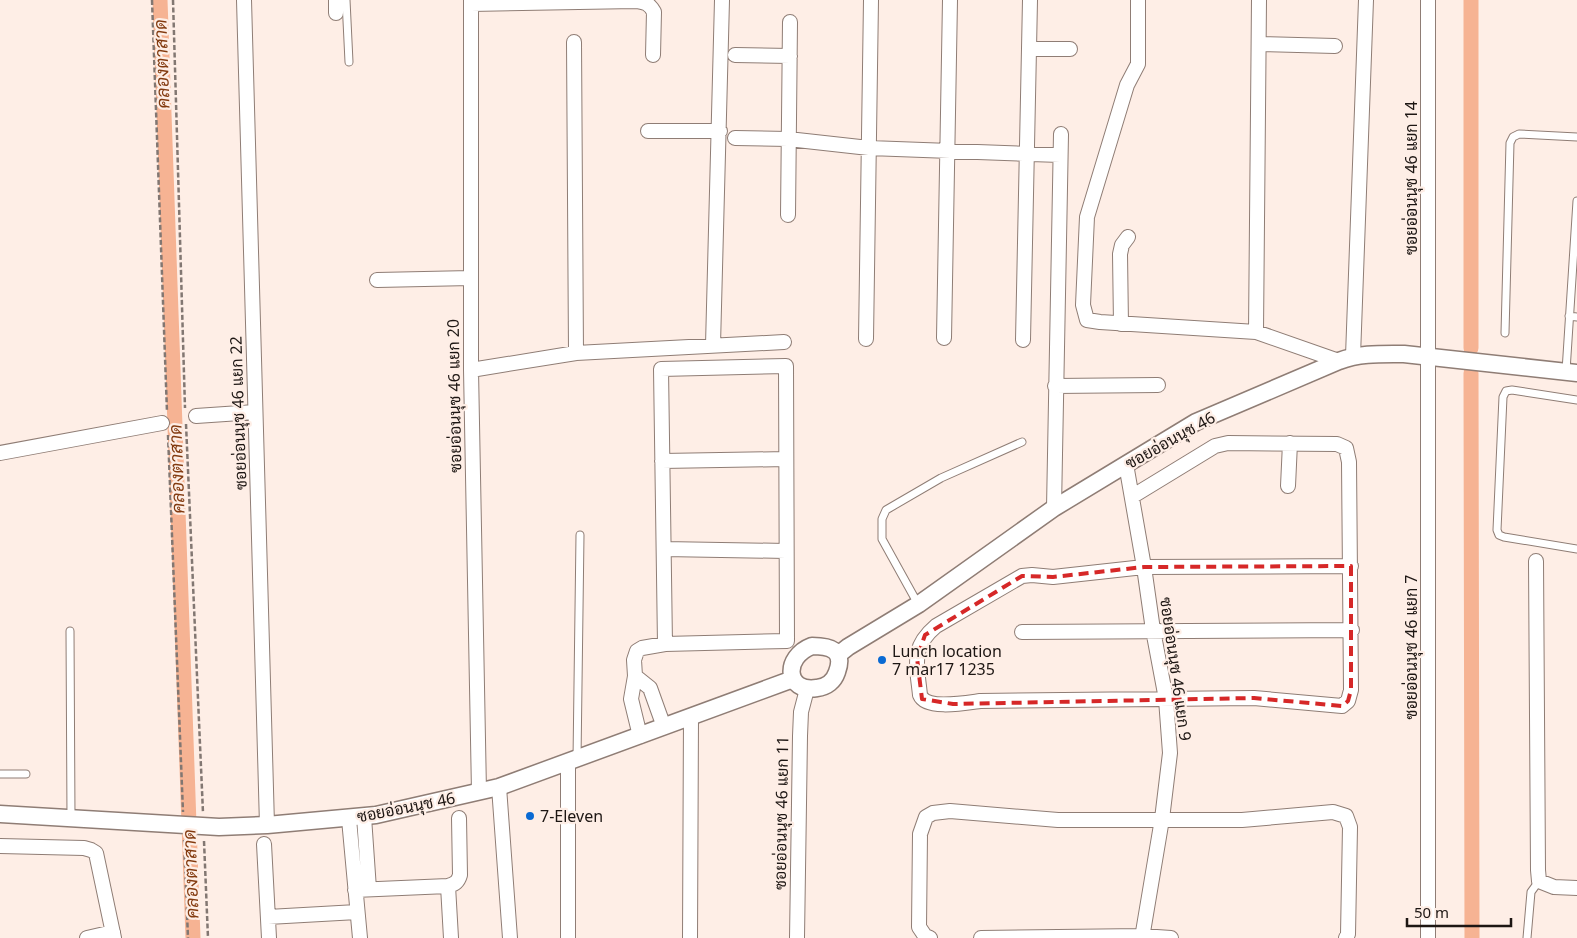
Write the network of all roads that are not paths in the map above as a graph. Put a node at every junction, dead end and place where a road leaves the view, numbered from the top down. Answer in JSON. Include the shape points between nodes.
{"nodes":[{"id":1,"x":244,"y":0,"type":"edge"},
{"id":2,"x":346,"y":0,"type":"edge"},
{"id":3,"x":722,"y":0,"type":"edge"},
{"id":4,"x":871,"y":0,"type":"edge"},
{"id":5,"x":950,"y":0,"type":"edge"},
{"id":6,"x":1030,"y":0,"type":"edge"},
{"id":7,"x":1138,"y":0,"type":"edge"},
{"id":8,"x":1259,"y":0,"type":"edge"},
{"id":9,"x":1366,"y":0,"type":"edge"},
{"id":10,"x":1428,"y":0,"type":"edge"},
{"id":11,"x":471,"y":2,"type":"edge"},
{"id":12,"x":790,"y":22,"type":"dead end"},
{"id":13,"x":574,"y":42,"type":"dead end"},
{"id":14,"x":1259,"y":44,"type":"junction"},
{"id":15,"x":1335,"y":46,"type":"dead end"},
{"id":16,"x":1029,"y":49,"type":"junction"},
{"id":17,"x":1070,"y":49,"type":"dead end"},
{"id":18,"x":653,"y":55,"type":"dead end"},
{"id":19,"x":735,"y":55,"type":"dead end"},
{"id":20,"x":790,"y":56,"type":"junction"},
{"id":21,"x":349,"y":62,"type":"dead end"},
{"id":22,"x":648,"y":131,"type":"dead end"},
{"id":23,"x":720,"y":131,"type":"junction"},
{"id":24,"x":1061,"y":134,"type":"dead end"},
{"id":25,"x":1577,"y":137,"type":"edge"},
{"id":26,"x":735,"y":138,"type":"dead end"},
{"id":27,"x":788,"y":139,"type":"junction"},
{"id":28,"x":869,"y":148,"type":"junction"},
{"id":29,"x":947,"y":151,"type":"junction"},
{"id":30,"x":1027,"y":154,"type":"junction"},
{"id":31,"x":1060,"y":155,"type":"junction"},
{"id":32,"x":1577,"y":201,"type":"edge"},
{"id":33,"x":788,"y":215,"type":"dead end"},
{"id":34,"x":1128,"y":237,"type":"dead end"},
{"id":35,"x":471,"y":278,"type":"junction"},
{"id":36,"x":376,"y":280,"type":"dead end"},
{"id":37,"x":1573,"y":317,"type":"edge"},
{"id":38,"x":1121,"y":324,"type":"junction"},
{"id":39,"x":1256,"y":332,"type":"junction"},
{"id":40,"x":1505,"y":333,"type":"dead end"},
{"id":41,"x":944,"y":338,"type":"dead end"},
{"id":42,"x":866,"y":339,"type":"dead end"},
{"id":43,"x":1023,"y":340,"type":"dead end"},
{"id":44,"x":784,"y":342,"type":"dead end"},
{"id":45,"x":713,"y":345,"type":"junction"},
{"id":46,"x":576,"y":354,"type":"junction"},
{"id":47,"x":1428,"y":356,"type":"junction"},
{"id":48,"x":1346,"y":358,"type":"junction"},
{"id":49,"x":471,"y":370,"type":"junction"},
{"id":50,"x":1572,"y":372,"type":"edge"},
{"id":51,"x":1158,"y":385,"type":"dead end"},
{"id":52,"x":1055,"y":386,"type":"junction"},
{"id":53,"x":1577,"y":400,"type":"edge"},
{"id":54,"x":256,"y":412,"type":"junction"},
{"id":55,"x":196,"y":416,"type":"dead end"},
{"id":56,"x":162,"y":423,"type":"dead end"},
{"id":57,"x":1022,"y":442,"type":"dead end"},
{"id":58,"x":1290,"y":443,"type":"junction"},
{"id":59,"x":0,"y":453,"type":"edge"},
{"id":60,"x":786,"y":459,"type":"junction"},
{"id":61,"x":662,"y":461,"type":"junction"},
{"id":62,"x":1126,"y":464,"type":"junction"},
{"id":63,"x":1288,"y":486,"type":"dead end"},
{"id":64,"x":1132,"y":496,"type":"junction"},
{"id":65,"x":1054,"y":508,"type":"junction"},
{"id":66,"x":580,"y":535,"type":"dead end"},
{"id":67,"x":664,"y":549,"type":"junction"},
{"id":68,"x":1577,"y":549,"type":"edge"},
{"id":69,"x":786,"y":550,"type":"junction"},
{"id":70,"x":1536,"y":561,"type":"dead end"},
{"id":71,"x":1351,"y":566,"type":"junction"},
{"id":72,"x":1144,"y":567,"type":"junction"},
{"id":73,"x":919,"y":604,"type":"junction"},
{"id":74,"x":70,"y":630,"type":"dead end"},
{"id":75,"x":1153,"y":630,"type":"junction"},
{"id":76,"x":1352,"y":630,"type":"junction"},
{"id":77,"x":1022,"y":632,"type":"dead end"},
{"id":78,"x":665,"y":644,"type":"junction"},
{"id":79,"x":838,"y":655,"type":"junction"},
{"id":80,"x":636,"y":676,"type":"junction"},
{"id":81,"x":793,"y":679,"type":"junction"},
{"id":82,"x":807,"y":689,"type":"junction"},
{"id":83,"x":1166,"y":699,"type":"junction"},
{"id":84,"x":691,"y":717,"type":"junction"},
{"id":85,"x":664,"y":727,"type":"junction"},
{"id":86,"x":640,"y":736,"type":"junction"},
{"id":87,"x":572,"y":761,"type":"junction"},
{"id":88,"x":0,"y":774,"type":"edge"},
{"id":89,"x":26,"y":774,"type":"dead end"},
{"id":90,"x":499,"y":787,"type":"junction"},
{"id":91,"x":479,"y":792,"type":"junction"},
{"id":92,"x":0,"y":814,"type":"edge"},
{"id":93,"x":357,"y":818,"type":"junction"},
{"id":94,"x":459,"y":818,"type":"dead end"},
{"id":95,"x":71,"y":819,"type":"junction"},
{"id":96,"x":1162,"y":819,"type":"junction"},
{"id":97,"x":267,"y":825,"type":"junction"},
{"id":98,"x":264,"y":844,"type":"dead end"},
{"id":99,"x":0,"y":846,"type":"edge"},
{"id":100,"x":1539,"y":881,"type":"junction"},
{"id":101,"x":448,"y":886,"type":"junction"},
{"id":102,"x":1577,"y":888,"type":"edge"},
{"id":103,"x":362,"y":890,"type":"junction"},
{"id":104,"x":357,"y":912,"type":"junction"},
{"id":105,"x":268,"y":916,"type":"junction"},
{"id":106,"x":113,"y":935,"type":"edge"},
{"id":107,"x":1142,"y":937,"type":"edge"},
{"id":108,"x":87,"y":938,"type":"edge"},
{"id":109,"x":269,"y":938,"type":"edge"},
{"id":110,"x":360,"y":938,"type":"edge"},
{"id":111,"x":451,"y":938,"type":"edge"},
{"id":112,"x":510,"y":938,"type":"edge"},
{"id":113,"x":568,"y":938,"type":"edge"},
{"id":114,"x":690,"y":938,"type":"edge"},
{"id":115,"x":797,"y":938,"type":"edge"},
{"id":116,"x":930,"y":938,"type":"edge"},
{"id":117,"x":981,"y":938,"type":"edge"},
{"id":118,"x":1171,"y":938,"type":"edge"},
{"id":119,"x":1346,"y":938,"type":"edge"},
{"id":120,"x":1428,"y":938,"type":"edge"},
{"id":121,"x":1527,"y":938,"type":"edge"}],
"edges":[{"from":1,"to":54,"type":"street","name":"ซอยอ่อนนุช 46 แยก 22"},
{"from":2,"to":21,"type":"lane"},
{"from":3,"to":23,"type":"street"},
{"from":4,"to":28,"type":"street"},
{"from":5,"to":29,"type":"street"},
{"from":6,"to":16,"type":"street"},
{"from":7,"to":38,"type":"street","via":[[1138,64],[1127,86],[1087,217],[1083,305],[1087,320]]},
{"from":8,"to":14,"type":"street"},
{"from":9,"to":48,"type":"street"},
{"from":10,"to":47,"type":"street","name":"ซอยอ่อนนุช 46 แยก 14"},
{"from":11,"to":18,"type":"street","via":[[645,2],[654,12]]},
{"from":11,"to":35,"type":"street","name":"ซอยอ่อนนุช 46 แยก 20"},
{"from":12,"to":20,"type":"street"},
{"from":13,"to":46,"type":"street"},
{"from":14,"to":15,"type":"street"},
{"from":14,"to":39,"type":"street"},
{"from":16,"to":17,"type":"street"},
{"from":16,"to":30,"type":"street"},
{"from":19,"to":20,"type":"street"},
{"from":20,"to":27,"type":"street"},
{"from":22,"to":23,"type":"street"},
{"from":23,"to":45,"type":"street"},
{"from":24,"to":31,"type":"street"},
{"from":25,"to":40,"type":"lane","via":[[1519,134],[1510,143]]},
{"from":26,"to":27,"type":"street"},
{"from":27,"to":28,"type":"street"},
{"from":27,"to":33,"type":"street"},
{"from":28,"to":29,"type":"street"},
{"from":28,"to":42,"type":"street"},
{"from":29,"to":30,"type":"street"},
{"from":29,"to":41,"type":"street"},
{"from":30,"to":31,"type":"street"},
{"from":30,"to":43,"type":"street"},
{"from":31,"to":52,"type":"street"},
{"from":32,"to":37,"type":"lane"},
{"from":34,"to":38,"type":"street","via":[[1120,254]]},
{"from":35,"to":36,"type":"street"},
{"from":35,"to":49,"type":"street","name":"ซอยอ่อนนุช 46 แยก 20"},
{"from":37,"to":50,"type":"lane"},
{"from":38,"to":39,"type":"street"},
{"from":39,"to":48,"type":"street"},
{"from":44,"to":45,"type":"street"},
{"from":45,"to":46,"type":"street"},
{"from":46,"to":49,"type":"street"},
{"from":47,"to":48,"type":"street","name":"ซอยอ่อนนุช 46","via":[[1375,354]]},
{"from":47,"to":50,"type":"street","name":"ซอยอ่อนนุช 46"},
{"from":47,"to":120,"type":"street","name":"ซอยอ่อนนุช 46 แยก 7"},
{"from":48,"to":62,"type":"street","name":"ซอยอ่อนนุช 46","via":[[1196,422]]},
{"from":49,"to":91,"type":"street","name":"ซอยอ่อนนุช 46 แยก 20"},
{"from":51,"to":52,"type":"street"},
{"from":52,"to":65,"type":"street"},
{"from":53,"to":68,"type":"lane","via":[[1506,391],[1503,397],[1497,530],[1504,537]]},
{"from":54,"to":55,"type":"street"},
{"from":54,"to":97,"type":"street","name":"ซอยอ่อนนุช 46 แยก 22"},
{"from":56,"to":59,"type":"street"},
{"from":57,"to":73,"type":"lane","via":[[941,478],[886,510],[882,519],[882,539]]},
{"from":58,"to":63,"type":"street"},
{"from":58,"to":64,"type":"street","via":[[1240,442],[1215,446]]},
{"from":58,"to":71,"type":"street","via":[[1337,444],[1346,448],[1350,462]]},
{"from":60,"to":61,"type":"street"},
{"from":60,"to":61,"type":"street","via":[[786,366],[661,369]]},
{"from":60,"to":69,"type":"street"},
{"from":61,"to":67,"type":"street"},
{"from":62,"to":64,"type":"street","name":"ซอยอ่อนนุช 46 แยก 9"},
{"from":62,"to":65,"type":"street","name":"ซอยอ่อนนุช 46"},
{"from":64,"to":72,"type":"street","name":"ซอยอ่อนนุช 46 แยก 9"},
{"from":65,"to":73,"type":"street","name":"ซอยอ่อนนุช 46"},
{"from":66,"to":87,"type":"lane"},
{"from":67,"to":69,"type":"street"},
{"from":67,"to":78,"type":"street"},
{"from":69,"to":78,"type":"street","via":[[787,640]]},
{"from":70,"to":100,"type":"street"},
{"from":71,"to":72,"type":"street"},
{"from":71,"to":76,"type":"street"},
{"from":72,"to":75,"type":"street","name":"ซอยอ่อนนุช 46 แยก 9"},
{"from":72,"to":83,"type":"street","via":[[1053,577],[1022,576],[925,635],[917,658],[920,695],[922,700],[932,704]]},
{"from":73,"to":79,"type":"street","name":"ซอยอ่อนนุช 46"},
{"from":74,"to":95,"type":"lane"},
{"from":75,"to":76,"type":"street"},
{"from":75,"to":77,"type":"street"},
{"from":75,"to":83,"type":"street","name":"ซอยอ่อนนุช 46 แยก 9"},
{"from":76,"to":83,"type":"street","via":[[1351,690],[1348,701],[1342,706],[1254,698]]},
{"from":78,"to":80,"type":"street","via":[[637,651],[634,660]]},
{"from":79,"to":81,"type":"street","via":[[833,649],[822,646],[803,650],[792,666]]},
{"from":79,"to":82,"type":"street","via":[[840,662],[830,684]]},
{"from":80,"to":85,"type":"street","via":[[650,688]]},
{"from":80,"to":86,"type":"street","via":[[631,699]]},
{"from":81,"to":82,"type":"street"},
{"from":81,"to":84,"type":"street","name":"ซอยอ่อนนุช 46"},
{"from":82,"to":115,"type":"street","name":"ซอยอ่อนนุช 46 แยก 11","via":[[800,728]]},
{"from":83,"to":96,"type":"street","name":"ซอยอ่อนนุช 46 แยก 9","via":[[1170,753]]},
{"from":84,"to":85,"type":"street","name":"ซอยอ่อนนุช 46"},
{"from":84,"to":114,"type":"street"},
{"from":85,"to":86,"type":"street","name":"ซอยอ่อนนุช 46"},
{"from":86,"to":87,"type":"street","name":"ซอยอ่อนนุช 46"},
{"from":87,"to":90,"type":"street","name":"ซอยอ่อนนุช 46"},
{"from":87,"to":113,"type":"street"},
{"from":88,"to":89,"type":"lane"},
{"from":90,"to":91,"type":"street","name":"ซอยอ่อนนุช 46"},
{"from":90,"to":112,"type":"street"},
{"from":91,"to":93,"type":"street","name":"ซอยอ่อนนุช 46"},
{"from":92,"to":95,"type":"street","name":"ซอยอ่อนนุช 46"},
{"from":93,"to":97,"type":"street","name":"ซอยอ่อนนุช 46"},
{"from":93,"to":103,"type":"street"},
{"from":94,"to":101,"type":"street","via":[[460,875],[458,881]]},
{"from":95,"to":97,"type":"street","name":"ซอยอ่อนนุช 46","via":[[211,826]]},
{"from":96,"to":107,"type":"street","name":"ซอยอ่อนนุช 46 แยก 9"},
{"from":96,"to":116,"type":"street","via":[[1058,820],[933,813],[926,817],[920,834],[919,927],[924,936]]},
{"from":96,"to":119,"type":"street","via":[[1242,820],[1333,812],[1346,816],[1350,827]]},
{"from":98,"to":105,"type":"street"},
{"from":99,"to":106,"type":"street","via":[[84,848],[96,853]]},
{"from":100,"to":102,"type":"street","via":[[1554,887]]},
{"from":100,"to":121,"type":"lane","via":[[1531,892]]},
{"from":101,"to":103,"type":"street"},
{"from":101,"to":111,"type":"street"},
{"from":103,"to":104,"type":"street"},
{"from":104,"to":105,"type":"street"},
{"from":104,"to":110,"type":"street"},
{"from":105,"to":109,"type":"street"},
{"from":106,"to":108,"type":"street"},
{"from":107,"to":117,"type":"street"},
{"from":107,"to":118,"type":"street"}]}
